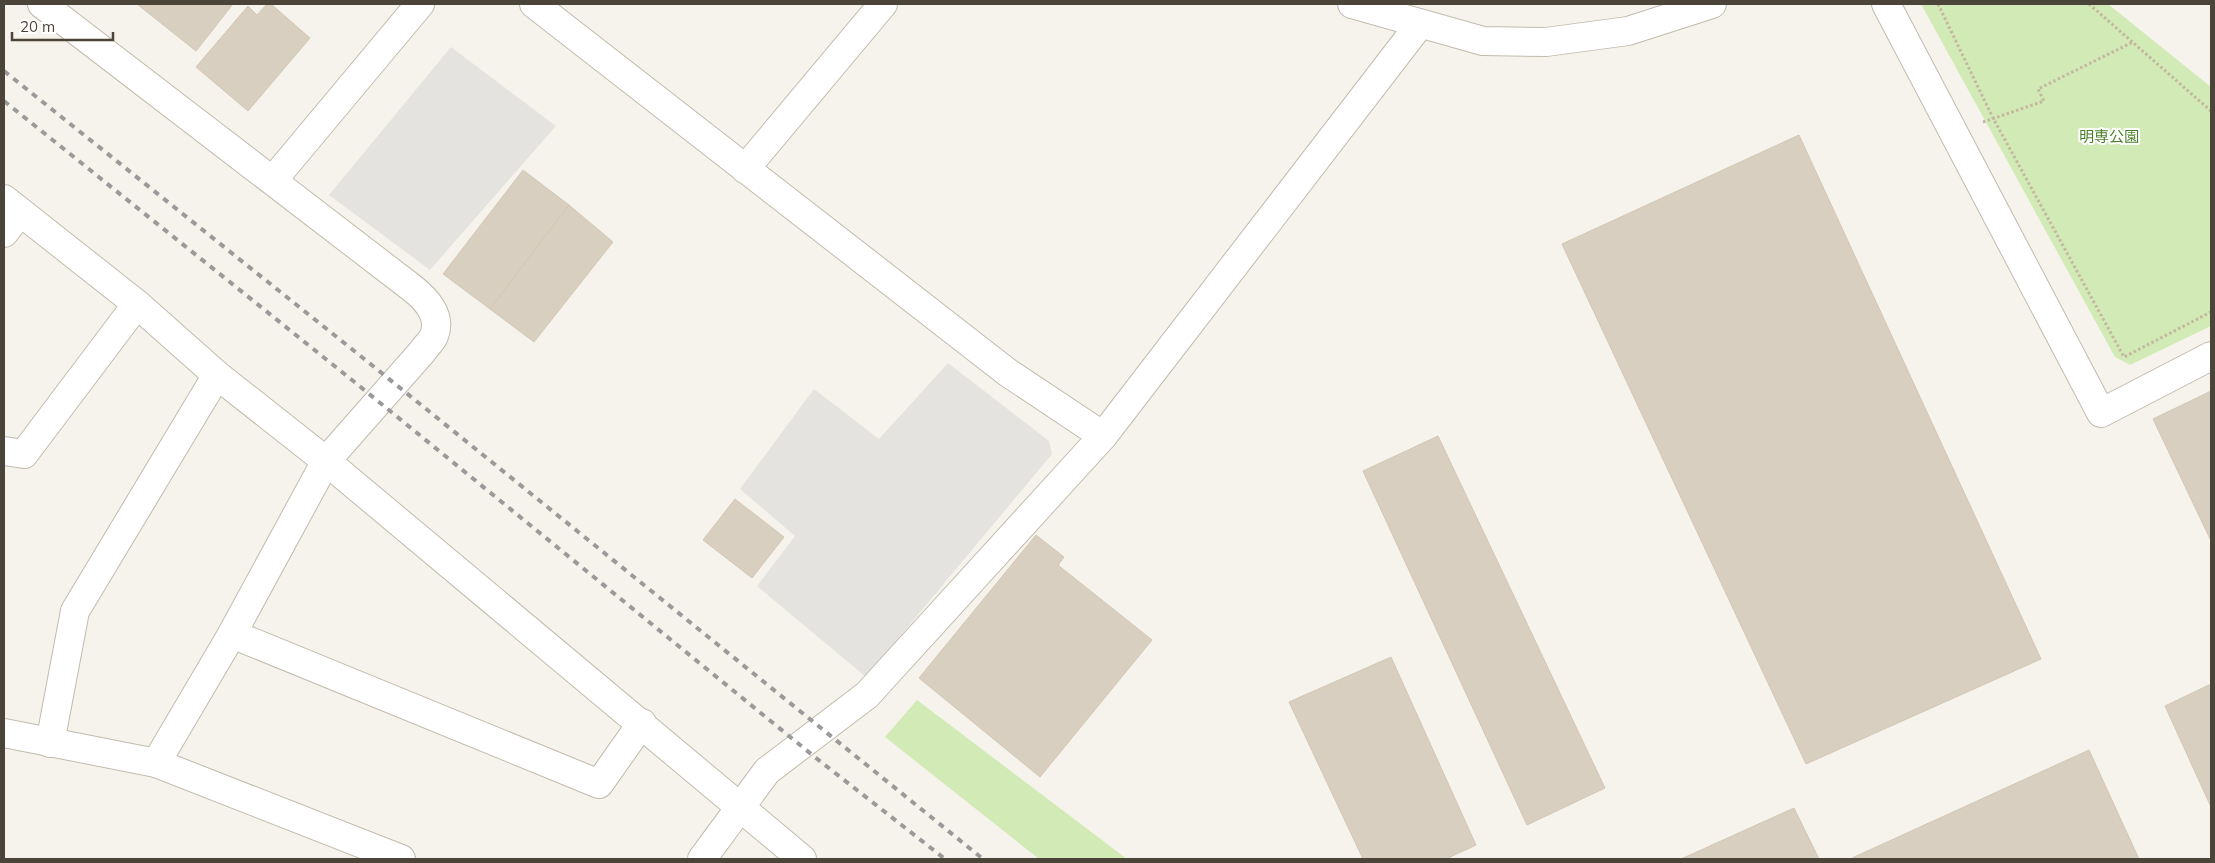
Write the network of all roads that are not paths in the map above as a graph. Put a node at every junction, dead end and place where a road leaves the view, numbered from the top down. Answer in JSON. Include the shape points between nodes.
{"nodes":[{"id":1,"x":42,"y":4,"type":"edge"},
{"id":2,"x":420,"y":4,"type":"edge"},
{"id":3,"x":534,"y":4,"type":"edge"},
{"id":4,"x":883,"y":4,"type":"edge"},
{"id":5,"x":1352,"y":4,"type":"edge"},
{"id":6,"x":1712,"y":4,"type":"edge"},
{"id":7,"x":1886,"y":4,"type":"edge"},
{"id":8,"x":1420,"y":24,"type":"junction"},
{"id":9,"x":745,"y":169,"type":"junction"},
{"id":10,"x":273,"y":180,"type":"junction"},
{"id":11,"x":9,"y":214,"type":"edge"},
{"id":12,"x":137,"y":304,"type":"junction"},
{"id":13,"x":2211,"y":356,"type":"edge"},
{"id":14,"x":217,"y":375,"type":"junction"},
{"id":15,"x":1102,"y":436,"type":"junction"},
{"id":16,"x":4,"y":451,"type":"edge"},
{"id":17,"x":326,"y":462,"type":"junction"},
{"id":18,"x":232,"y":634,"type":"junction"},
{"id":19,"x":642,"y":723,"type":"junction"},
{"id":20,"x":4,"y":733,"type":"edge"},
{"id":21,"x":50,"y":743,"type":"junction"},
{"id":22,"x":156,"y":763,"type":"junction"},
{"id":23,"x":739,"y":807,"type":"junction"},
{"id":24,"x":401,"y":859,"type":"edge"},
{"id":25,"x":702,"y":859,"type":"edge"},
{"id":26,"x":802,"y":859,"type":"edge"}],
"edges":[{"from":1,"to":10,"type":"street"},
{"from":2,"to":10,"type":"street"},
{"from":3,"to":9,"type":"street"},
{"from":4,"to":9,"type":"street"},
{"from":5,"to":8,"type":"street"},
{"from":6,"to":8,"type":"street","via":[[1628,31],[1546,42],[1484,41]]},
{"from":7,"to":13,"type":"street","via":[[2101,413]]},
{"from":8,"to":15,"type":"street"},
{"from":9,"to":15,"type":"street","via":[[1007,372]]},
{"from":10,"to":17,"type":"street","via":[[424,298],[432,308],[435,320],[434,336],[422,352]]},
{"from":11,"to":12,"type":"street"},
{"from":12,"to":14,"type":"street"},
{"from":12,"to":16,"type":"street","via":[[24,454]]},
{"from":14,"to":17,"type":"street"},
{"from":14,"to":21,"type":"street","via":[[75,611]]},
{"from":15,"to":23,"type":"street","via":[[867,695],[767,771]]},
{"from":17,"to":18,"type":"street"},
{"from":17,"to":19,"type":"street"},
{"from":18,"to":19,"type":"street","via":[[599,784]]},
{"from":18,"to":22,"type":"street"},
{"from":19,"to":23,"type":"street"},
{"from":20,"to":21,"type":"street"},
{"from":21,"to":22,"type":"street"},
{"from":22,"to":24,"type":"street"},
{"from":23,"to":25,"type":"street"},
{"from":23,"to":26,"type":"street"}]}
